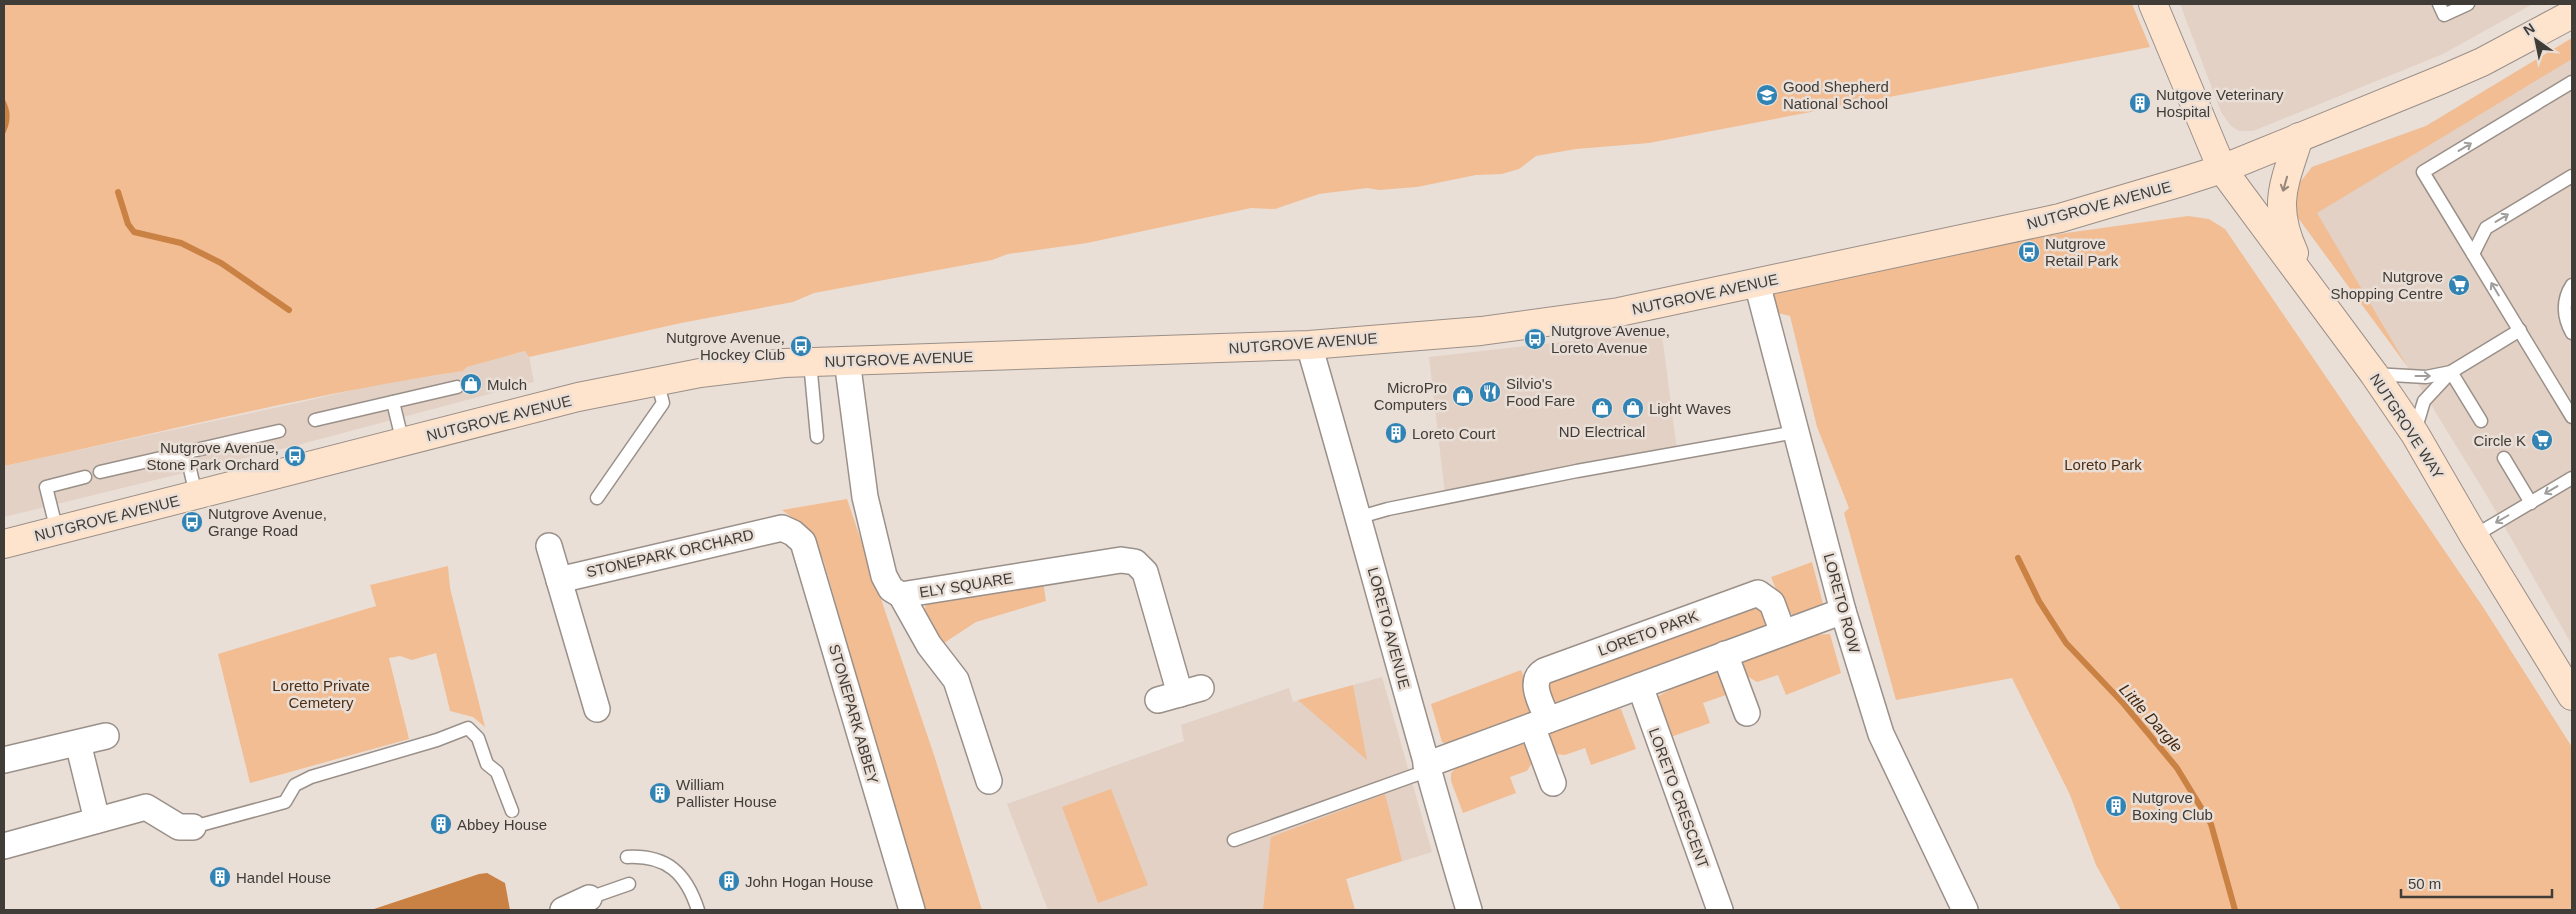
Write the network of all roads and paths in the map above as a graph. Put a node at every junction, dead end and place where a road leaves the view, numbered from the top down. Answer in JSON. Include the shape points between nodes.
{"nodes":[{"id":1,"x":2153,"y":4,"type":"edge"},
{"id":2,"x":2439,"y":4,"type":"edge"},
{"id":3,"x":2468,"y":4,"type":"edge"},
{"id":4,"x":2572,"y":14,"type":"edge"},
{"id":5,"x":2572,"y":82,"type":"edge"},
{"id":6,"x":2299,"y":137,"type":"junction"},
{"id":7,"x":2222,"y":169,"type":"junction"},
{"id":8,"x":2572,"y":176,"type":"edge"},
{"id":9,"x":2473,"y":254,"type":"junction"},
{"id":10,"x":1756,"y":283,"type":"junction"},
{"id":11,"x":2308,"y":285,"type":"junction"},
{"id":12,"x":2572,"y":285,"type":"edge"},
{"id":13,"x":2568,"y":307,"type":"edge"},
{"id":14,"x":2520,"y":330,"type":"junction"},
{"id":15,"x":2572,"y":333,"type":"edge"},
{"id":16,"x":1309,"y":345,"type":"junction"},
{"id":17,"x":847,"y":360,"type":"junction"},
{"id":18,"x":810,"y":362,"type":"junction"},
{"id":19,"x":2451,"y":372,"type":"junction"},
{"id":20,"x":2374,"y":374,"type":"junction"},
{"id":21,"x":657,"y":382,"type":"junction"},
{"id":22,"x":457,"y":387,"type":"dead end"},
{"id":23,"x":393,"y":402,"type":"junction"},
{"id":24,"x":2572,"y":417,"type":"edge"},
{"id":25,"x":315,"y":420,"type":"dead end"},
{"id":26,"x":2481,"y":421,"type":"dead end"},
{"id":27,"x":279,"y":431,"type":"dead end"},
{"id":28,"x":1796,"y":432,"type":"junction"},
{"id":29,"x":2414,"y":434,"type":"junction"},
{"id":30,"x":817,"y":437,"type":"dead end"},
{"id":31,"x":403,"y":443,"type":"junction"},
{"id":32,"x":186,"y":452,"type":"junction"},
{"id":33,"x":2504,"y":458,"type":"dead end"},
{"id":34,"x":100,"y":472,"type":"dead end"},
{"id":35,"x":85,"y":477,"type":"dead end"},
{"id":36,"x":2572,"y":478,"type":"edge"},
{"id":37,"x":196,"y":496,"type":"junction"},
{"id":38,"x":596,"y":498,"type":"dead end"},
{"id":39,"x":2531,"y":503,"type":"junction"},
{"id":40,"x":1360,"y":518,"type":"junction"},
{"id":41,"x":782,"y":528,"type":"joint"},
{"id":42,"x":57,"y":531,"type":"junction"},
{"id":43,"x":2474,"y":536,"type":"junction"},
{"id":44,"x":4,"y":544,"type":"edge"},
{"id":45,"x":549,"y":546,"type":"dead end"},
{"id":46,"x":559,"y":580,"type":"junction"},
{"id":47,"x":901,"y":594,"type":"junction"},
{"id":48,"x":1843,"y":611,"type":"junction"},
{"id":49,"x":1783,"y":633,"type":"junction"},
{"id":50,"x":1726,"y":654,"type":"junction"},
{"id":51,"x":1640,"y":686,"type":"junction"},
{"id":52,"x":1180,"y":694,"type":"dead end"},
{"id":53,"x":2572,"y":696,"type":"edge"},
{"id":54,"x":597,"y":709,"type":"dead end"},
{"id":55,"x":1747,"y":713,"type":"dead end"},
{"id":56,"x":1540,"y":723,"type":"junction"},
{"id":57,"x":106,"y":736,"type":"dead end"},
{"id":58,"x":78,"y":743,"type":"junction"},
{"id":59,"x":4,"y":760,"type":"edge"},
{"id":60,"x":1426,"y":766,"type":"junction"},
{"id":61,"x":989,"y":781,"type":"dead end"},
{"id":62,"x":1553,"y":783,"type":"dead end"},
{"id":63,"x":512,"y":811,"type":"dead end"},
{"id":64,"x":97,"y":820,"type":"junction"},
{"id":65,"x":193,"y":826,"type":"joint"},
{"id":66,"x":1234,"y":840,"type":"dead end"},
{"id":67,"x":4,"y":846,"type":"edge"},
{"id":68,"x":627,"y":857,"type":"dead end"},
{"id":69,"x":629,"y":884,"type":"dead end"},
{"id":70,"x":588,"y":898,"type":"joint"},
{"id":71,"x":563,"y":910,"type":"edge"},
{"id":72,"x":698,"y":910,"type":"edge"},
{"id":73,"x":912,"y":910,"type":"edge"},
{"id":74,"x":1470,"y":910,"type":"edge"},
{"id":75,"x":1720,"y":910,"type":"edge"},
{"id":76,"x":1965,"y":910,"type":"edge"}],
"edges":[{"from":1,"to":7,"type":"main road","name":"NUTGROVE WAY"},
{"from":2,"to":3,"type":"lane","via":[[2444,15]]},
{"from":4,"to":6,"type":"main road","name":"NUTGROVE AVENUE","via":[[2482,62]]},
{"from":9,"to":5,"type":"lane","one_way":true,"via":[[2423,172]]},
{"from":6,"to":7,"type":"main road","name":"NUTGROVE AVENUE"},
{"from":6,"to":11,"type":"main road","one_way":true,"via":[[2280,201],[2285,232]]},
{"from":7,"to":10,"type":"main road","name":"NUTGROVE AVENUE","via":[[2060,218]]},
{"from":7,"to":11,"type":"main road","name":"NUTGROVE WAY"},
{"from":9,"to":8,"type":"lane","one_way":true,"via":[[2486,228]]},
{"from":14,"to":9,"type":"lane","one_way":true},
{"from":10,"to":16,"type":"main road","name":"NUTGROVE AVENUE","via":[[1619,312],[1481,331]]},
{"from":10,"to":28,"type":"street","name":"LORETO ROW"},
{"from":11,"to":20,"type":"main road","name":"NUTGROVE WAY"},
{"from":12,"to":13,"type":"lane","via":[[2565,296]]},
{"from":13,"to":15,"type":"lane"},
{"from":14,"to":19,"type":"lane"},
{"from":14,"to":24,"type":"lane"},
{"from":16,"to":17,"type":"main road","name":"NUTGROVE AVENUE"},
{"from":16,"to":40,"type":"street","name":"LORETO AVENUE"},
{"from":17,"to":18,"type":"main road","name":"NUTGROVE AVENUE"},
{"from":17,"to":47,"type":"street","name":"ELY SQUARE","via":[[865,497],[884,576],[891,589]]},
{"from":18,"to":21,"type":"main road","name":"NUTGROVE AVENUE","via":[[700,373]]},
{"from":18,"to":30,"type":"lane"},
{"from":20,"to":19,"type":"lane","one_way":true,"via":[[2426,377]]},
{"from":19,"to":26,"type":"lane"},
{"from":19,"to":29,"type":"lane","via":[[2424,401]]},
{"from":20,"to":29,"type":"main road","name":"NUTGROVE WAY"},
{"from":21,"to":31,"type":"main road","name":"NUTGROVE AVENUE","via":[[578,397]]},
{"from":21,"to":38,"type":"lane","via":[[663,404]]},
{"from":22,"to":23,"type":"lane"},
{"from":23,"to":25,"type":"lane"},
{"from":23,"to":31,"type":"lane"},
{"from":27,"to":32,"type":"lane"},
{"from":28,"to":40,"type":"lane","via":[[1577,471],[1388,509]]},
{"from":28,"to":48,"type":"street","name":"LORETO ROW"},
{"from":29,"to":43,"type":"main road","name":"NUTGROVE WAY"},
{"from":31,"to":37,"type":"main road","name":"NUTGROVE AVENUE"},
{"from":32,"to":34,"type":"lane"},
{"from":32,"to":37,"type":"lane"},
{"from":33,"to":39,"type":"lane"},
{"from":35,"to":42,"type":"lane","via":[[46,486]]},
{"from":36,"to":39,"type":"lane","one_way":true},
{"from":37,"to":42,"type":"main road","name":"NUTGROVE AVENUE"},
{"from":39,"to":43,"type":"lane","one_way":true},
{"from":40,"to":60,"type":"street","name":"LORETO AVENUE"},
{"from":41,"to":46,"type":"street","name":"STONEPARK ORCHARD"},
{"from":41,"to":73,"type":"street","name":"STONEPARK ABBEY","via":[[803,542]]},
{"from":42,"to":44,"type":"main road","name":"NUTGROVE AVENUE"},
{"from":43,"to":53,"type":"main road","name":"NUTGROVE WAY"},
{"from":45,"to":46,"type":"street"},
{"from":46,"to":54,"type":"street"},
{"from":47,"to":52,"type":"street","name":"ELY SQUARE","via":[[1121,560],[1135,562],[1145,572]]},
{"from":47,"to":61,"type":"street","via":[[929,645],[956,680]]},
{"from":48,"to":49,"type":"street"},
{"from":48,"to":76,"type":"street","name":"LORETO ROW","via":[[1881,734]]},
{"from":49,"to":50,"type":"street"},
{"from":49,"to":56,"type":"street","name":"LORETO PARK","via":[[1772,603],[1758,593],[1544,671],[1537,675],[1535,683]]},
{"from":50,"to":51,"type":"street"},
{"from":50,"to":55,"type":"street"},
{"from":51,"to":56,"type":"street"},
{"from":51,"to":75,"type":"street","name":"LORETO CRESCENT"},
{"from":56,"to":60,"type":"street"},
{"from":56,"to":62,"type":"street"},
{"from":57,"to":58,"type":"street"},
{"from":58,"to":59,"type":"street"},
{"from":58,"to":64,"type":"street"},
{"from":60,"to":66,"type":"lane","via":[[1418,774]]},
{"from":60,"to":74,"type":"street","name":"LORETO AVENUE"},
{"from":63,"to":65,"type":"lane","via":[[497,772],[487,764],[478,738],[468,728],[311,777],[295,786],[285,802]]},
{"from":64,"to":65,"type":"street","via":[[146,807],[179,827]]},
{"from":64,"to":67,"type":"street"},
{"from":68,"to":72,"type":"lane","via":[[660,860],[672,867],[692,892]]},
{"from":69,"to":70,"type":"lane"},
{"from":70,"to":71,"type":"street"}]}
